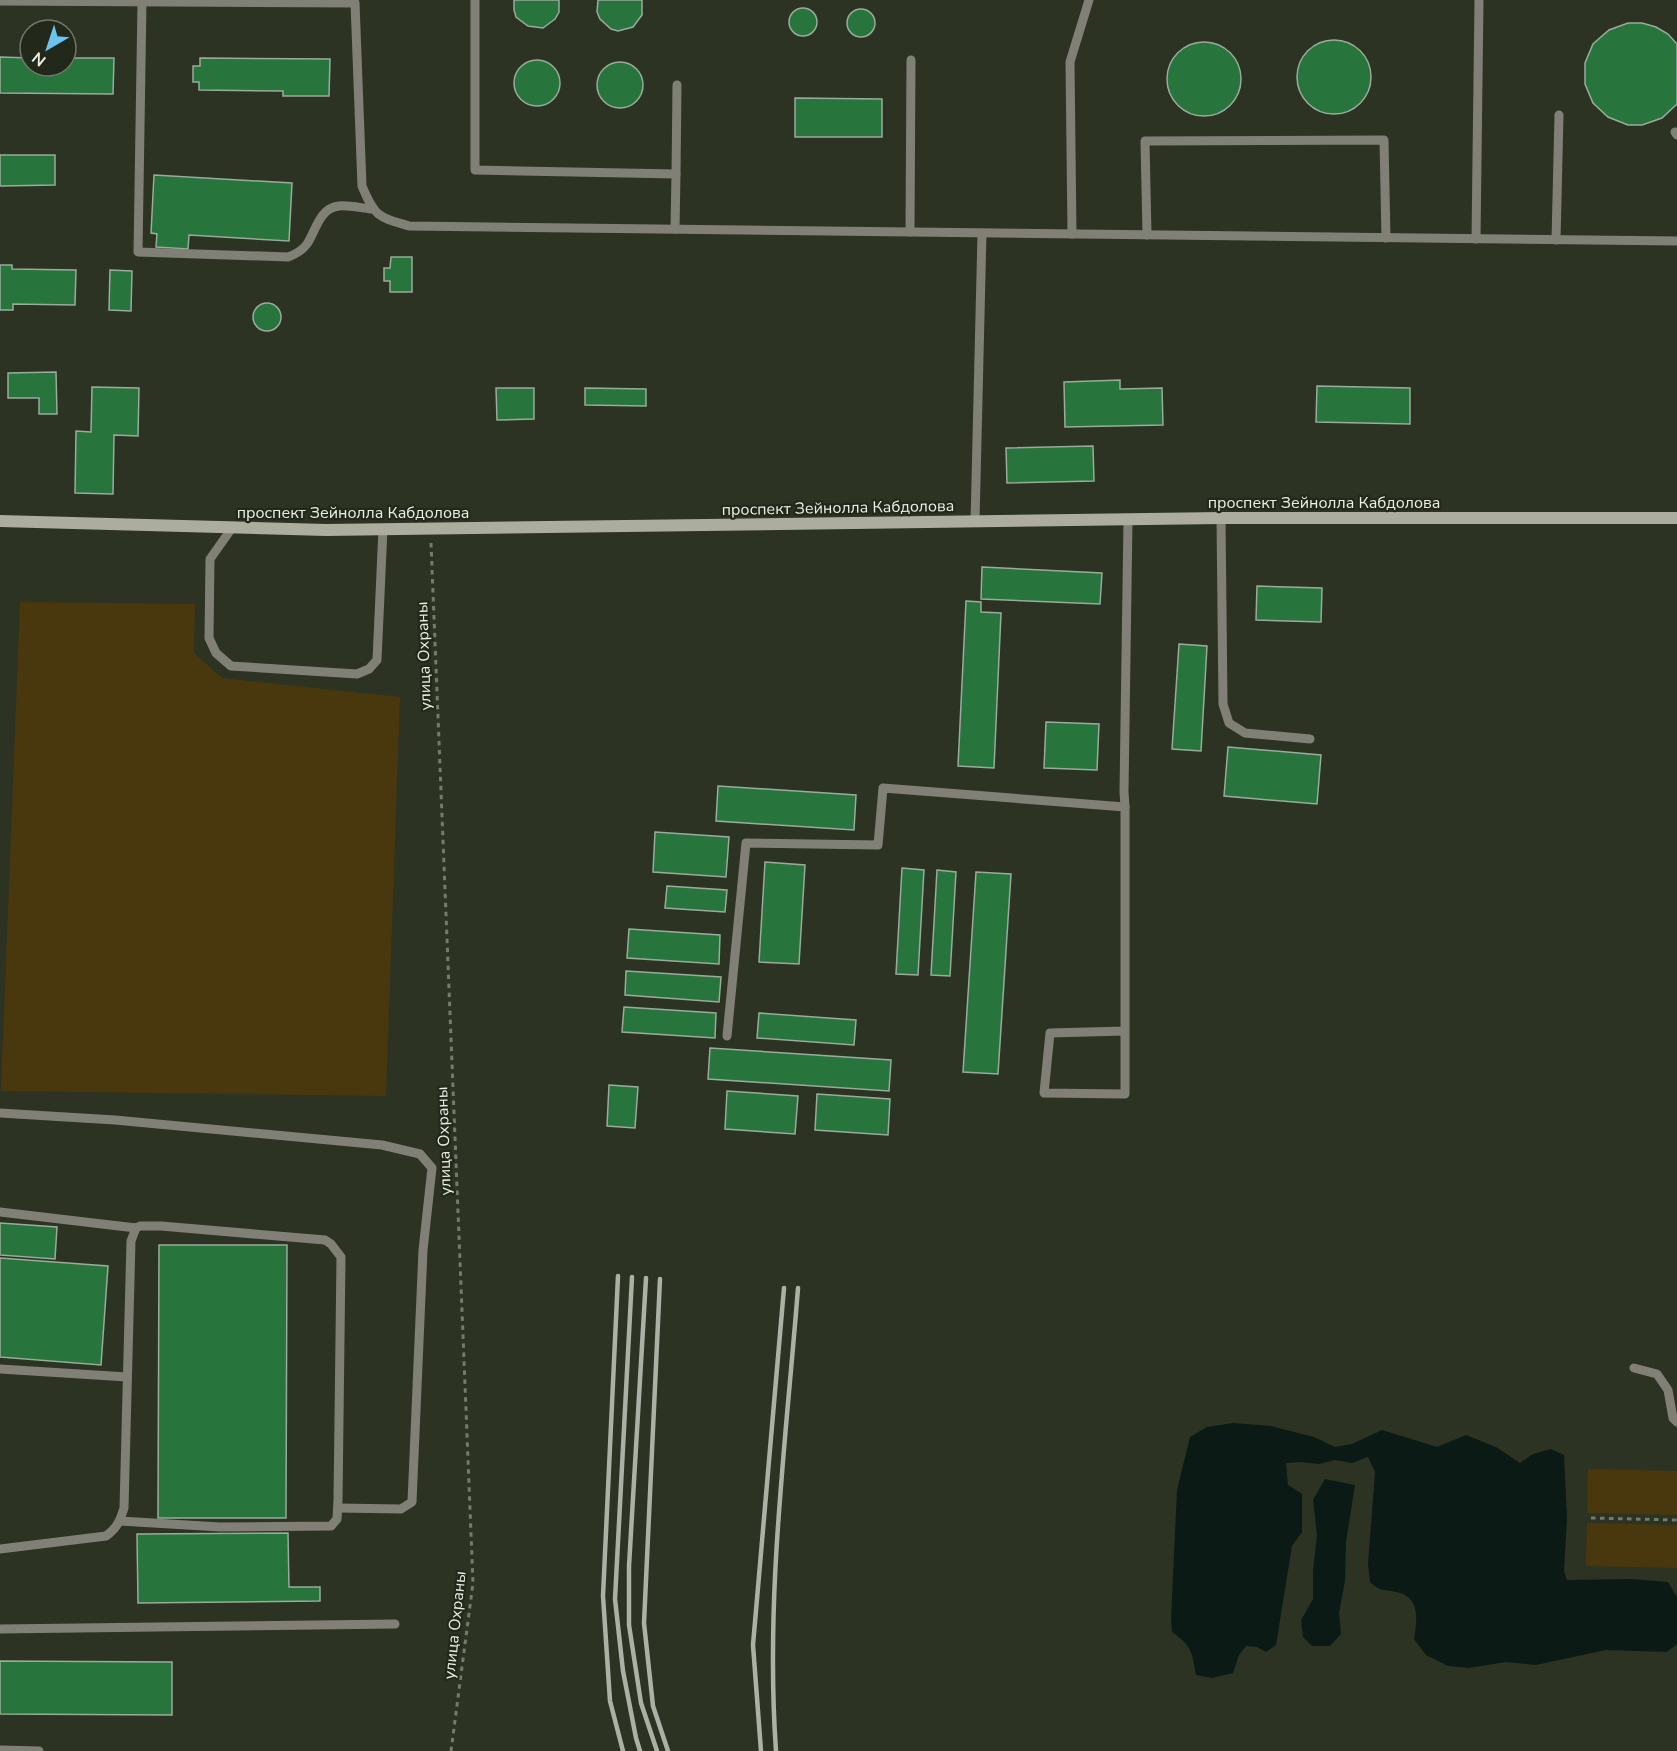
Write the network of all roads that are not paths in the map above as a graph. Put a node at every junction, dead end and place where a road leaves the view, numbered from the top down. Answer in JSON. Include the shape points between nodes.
{"nodes":[{"id":1,"x":475,"y":0,"type":"edge"},
{"id":2,"x":1089,"y":0,"type":"edge"},
{"id":3,"x":1479,"y":0,"type":"edge"},
{"id":4,"x":0,"y":1,"type":"edge"},
{"id":5,"x":75,"y":1,"type":"edge"},
{"id":6,"x":142,"y":2,"type":"junction"},
{"id":7,"x":355,"y":2,"type":"edge"},
{"id":8,"x":911,"y":60,"type":"dead end"},
{"id":9,"x":677,"y":85,"type":"dead end"},
{"id":10,"x":1559,"y":115,"type":"dead end"},
{"id":11,"x":676,"y":174,"type":"junction"},
{"id":12,"x":371,"y":209,"type":"junction"},
{"id":13,"x":675,"y":229,"type":"junction"},
{"id":14,"x":910,"y":232,"type":"junction"},
{"id":15,"x":982,"y":233,"type":"junction"},
{"id":16,"x":1072,"y":234,"type":"junction"},
{"id":17,"x":1147,"y":235,"type":"junction"},
{"id":18,"x":1386,"y":238,"type":"junction"},
{"id":19,"x":1476,"y":239,"type":"junction"},
{"id":20,"x":1556,"y":240,"type":"junction"},
{"id":21,"x":1677,"y":241,"type":"edge"},
{"id":22,"x":1221,"y":518,"type":"junction"},
{"id":23,"x":1677,"y":518,"type":"edge"},
{"id":24,"x":1128,"y":520,"type":"junction"},
{"id":25,"x":0,"y":521,"type":"edge"},
{"id":26,"x":975,"y":522,"type":"junction"},
{"id":27,"x":232,"y":528,"type":"junction"},
{"id":28,"x":383,"y":529,"type":"junction"},
{"id":29,"x":1310,"y":739,"type":"dead end"},
{"id":30,"x":1125,"y":807,"type":"junction"},
{"id":31,"x":1125,"y":1031,"type":"junction"},
{"id":32,"x":727,"y":1036,"type":"dead end"},
{"id":33,"x":0,"y":1113,"type":"edge"},
{"id":34,"x":0,"y":1212,"type":"edge"},
{"id":35,"x":136,"y":1228,"type":"junction"},
{"id":36,"x":1634,"y":1368,"type":"dead end"},
{"id":37,"x":0,"y":1369,"type":"edge"},
{"id":38,"x":127,"y":1377,"type":"junction"},
{"id":39,"x":1677,"y":1422,"type":"edge"},
{"id":40,"x":338,"y":1508,"type":"junction"},
{"id":41,"x":120,"y":1521,"type":"junction"},
{"id":42,"x":0,"y":1549,"type":"edge"},
{"id":43,"x":395,"y":1624,"type":"dead end"},
{"id":44,"x":0,"y":1629,"type":"edge"},
{"id":45,"x":0,"y":1750,"type":"edge"},
{"id":46,"x":39,"y":1751,"type":"edge"}],
"edges":[{"from":1,"to":11,"type":"lane","via":[[475,170]]},
{"from":2,"to":16,"type":"lane","via":[[1070,62]]},
{"from":3,"to":19,"type":"lane"},
{"from":4,"to":5,"type":"lane"},
{"from":5,"to":6,"type":"lane"},
{"from":6,"to":7,"type":"lane"},
{"from":6,"to":12,"type":"lane","via":[[138,252],[288,257],[307,244],[320,218],[330,209]]},
{"from":7,"to":12,"type":"lane","via":[[362,186]]},
{"from":8,"to":14,"type":"lane"},
{"from":9,"to":11,"type":"lane"},
{"from":10,"to":20,"type":"lane"},
{"from":11,"to":13,"type":"lane"},
{"from":12,"to":13,"type":"lane","via":[[387,220],[410,226]]},
{"from":13,"to":14,"type":"lane"},
{"from":14,"to":15,"type":"lane"},
{"from":15,"to":16,"type":"lane"},
{"from":15,"to":26,"type":"lane"},
{"from":16,"to":17,"type":"lane"},
{"from":17,"to":18,"type":"lane"},
{"from":17,"to":18,"type":"lane","via":[[1145,141],[1384,140]]},
{"from":18,"to":19,"type":"lane"},
{"from":19,"to":20,"type":"lane"},
{"from":20,"to":21,"type":"lane"},
{"from":22,"to":23,"type":"main road","name":"проспект Зейнолла Кабдолова"},
{"from":22,"to":24,"type":"main road","name":"проспект Зейнолла Кабдолова"},
{"from":22,"to":29,"type":"lane","via":[[1223,704],[1229,723],[1245,733]]},
{"from":24,"to":26,"type":"main road","name":"проспект Зейнолла Кабдолова"},
{"from":24,"to":30,"type":"lane"},
{"from":25,"to":27,"type":"main road","name":"проспект Зейнолла Кабдолова"},
{"from":26,"to":28,"type":"main road","name":"проспект Зейнолла Кабдолова"},
{"from":27,"to":28,"type":"main road","name":"проспект Зейнолла Кабдолова"},
{"from":27,"to":28,"type":"lane","via":[[210,559],[209,638],[216,653],[231,666],[357,674],[369,669],[376,660]]},
{"from":30,"to":31,"type":"lane"},
{"from":30,"to":32,"type":"lane","via":[[883,788],[878,845],[746,843]]},
{"from":31,"to":31,"type":"lane","via":[[1125,1094],[1044,1093],[1050,1033]]},
{"from":33,"to":40,"type":"lane","via":[[382,1145],[420,1154],[432,1168],[423,1250],[412,1502],[401,1509]]},
{"from":34,"to":35,"type":"lane"},
{"from":35,"to":38,"type":"lane","via":[[131,1241]]},
{"from":35,"to":40,"type":"lane","via":[[161,1226],[325,1240],[337,1250],[341,1257]]},
{"from":36,"to":39,"type":"lane","via":[[1657,1374],[1668,1390]]},
{"from":37,"to":38,"type":"lane"},
{"from":38,"to":41,"type":"lane","via":[[124,1508]]},
{"from":40,"to":41,"type":"lane","via":[[332,1526],[220,1527]]},
{"from":41,"to":42,"type":"lane","via":[[106,1536]]},
{"from":43,"to":44,"type":"lane"},
{"from":45,"to":46,"type":"lane"}]}
